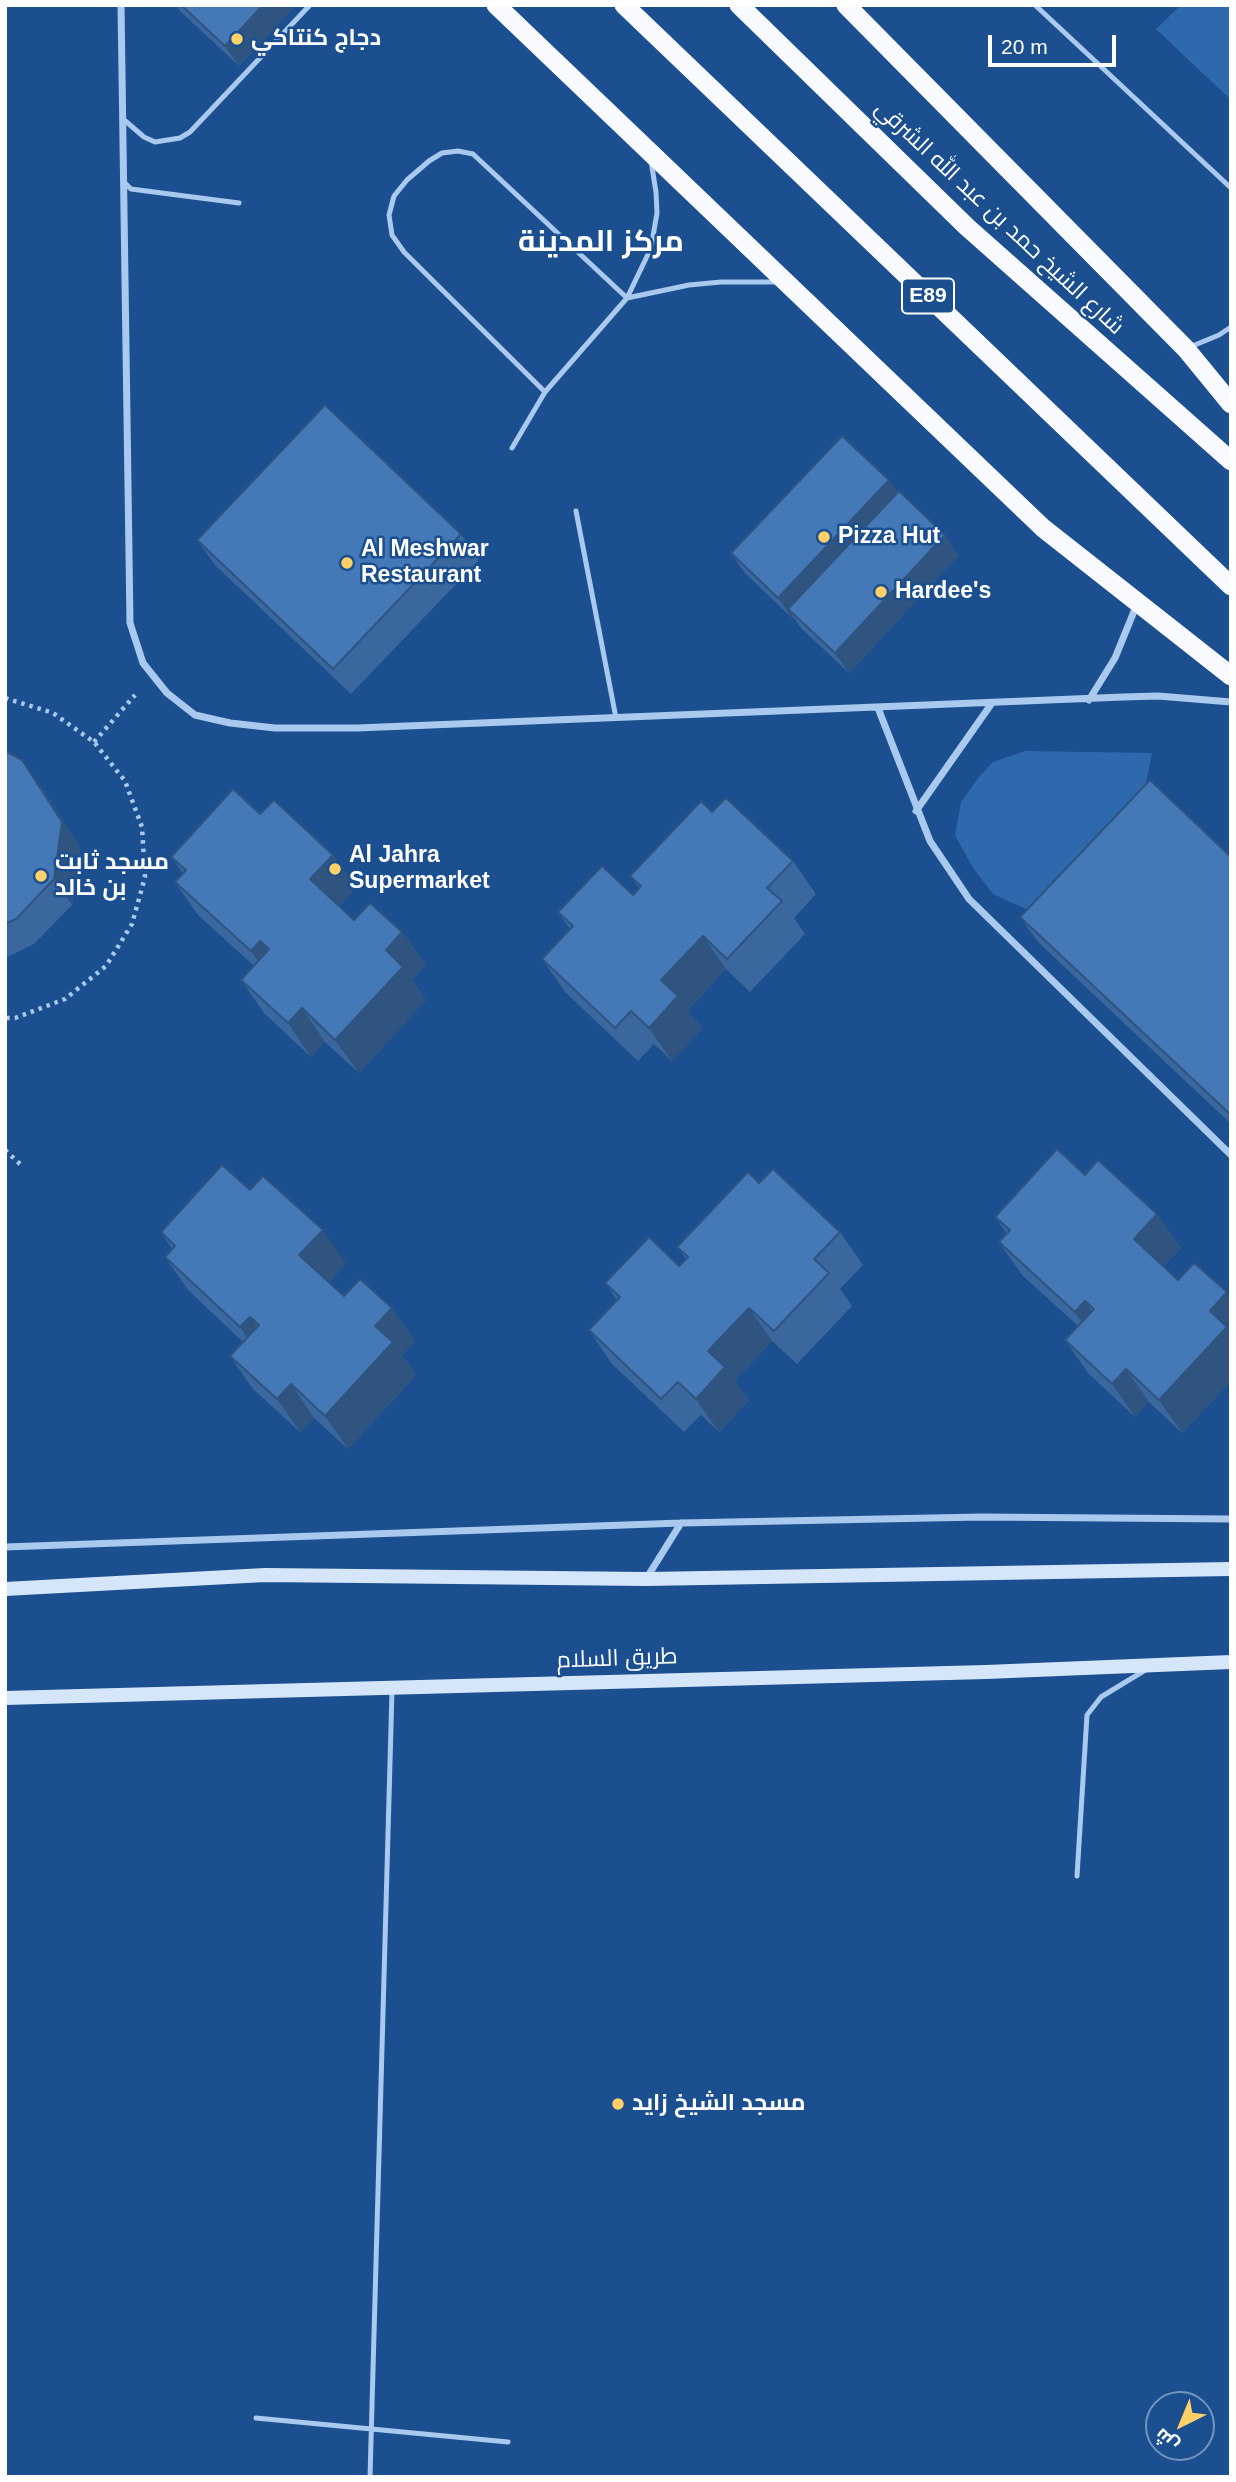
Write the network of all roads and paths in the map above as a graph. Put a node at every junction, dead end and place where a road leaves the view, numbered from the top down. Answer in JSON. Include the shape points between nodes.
{"nodes":[{"id":1,"x":121,"y":5,"type":"edge"},
{"id":2,"x":310,"y":5,"type":"edge"},
{"id":3,"x":496,"y":5,"type":"edge"},
{"id":4,"x":624,"y":5,"type":"edge"},
{"id":5,"x":739,"y":5,"type":"edge"},
{"id":6,"x":846,"y":5,"type":"edge"},
{"id":7,"x":1035,"y":5,"type":"edge"},
{"id":8,"x":123,"y":119,"type":"junction"},
{"id":9,"x":648,"y":150,"type":"junction"},
{"id":10,"x":123,"y":181,"type":"junction"},
{"id":11,"x":1231,"y":188,"type":"edge"},
{"id":12,"x":239,"y":203,"type":"dead end"},
{"id":13,"x":785,"y":282,"type":"junction"},
{"id":14,"x":626,"y":298,"type":"junction"},
{"id":15,"x":1231,"y":327,"type":"edge"},
{"id":16,"x":1186,"y":349,"type":"junction"},
{"id":17,"x":545,"y":392,"type":"junction"},
{"id":18,"x":1231,"y":404,"type":"edge"},
{"id":19,"x":512,"y":448,"type":"dead end"},
{"id":20,"x":1231,"y":461,"type":"edge"},
{"id":21,"x":576,"y":510,"type":"dead end"},
{"id":22,"x":1231,"y":586,"type":"edge"},
{"id":23,"x":1138,"y":602,"type":"junction"},
{"id":24,"x":153,"y":675,"type":"junction"},
{"id":25,"x":1231,"y":676,"type":"edge"},
{"id":26,"x":5,"y":698,"type":"edge"},
{"id":27,"x":1089,"y":700,"type":"junction"},
{"id":28,"x":992,"y":704,"type":"junction"},
{"id":29,"x":1229,"y":704,"type":"edge"},
{"id":30,"x":878,"y":708,"type":"junction"},
{"id":31,"x":616,"y":719,"type":"junction"},
{"id":32,"x":94,"y":742,"type":"junction"},
{"id":33,"x":916,"y":811,"type":"junction"},
{"id":34,"x":5,"y":1018,"type":"edge"},
{"id":35,"x":5,"y":1150,"type":"edge"},
{"id":36,"x":1231,"y":1155,"type":"edge"},
{"id":37,"x":20,"y":1164,"type":"dead end"},
{"id":38,"x":1231,"y":1519,"type":"edge"},
{"id":39,"x":681,"y":1523,"type":"junction"},
{"id":40,"x":5,"y":1547,"type":"edge"},
{"id":41,"x":1231,"y":1569,"type":"edge"},
{"id":42,"x":646,"y":1579,"type":"junction"},
{"id":43,"x":5,"y":1589,"type":"edge"},
{"id":44,"x":1231,"y":1662,"type":"edge"},
{"id":45,"x":1150,"y":1667,"type":"junction"},
{"id":46,"x":392,"y":1688,"type":"junction"},
{"id":47,"x":5,"y":1698,"type":"edge"},
{"id":48,"x":1077,"y":1877,"type":"dead end"},
{"id":49,"x":256,"y":2418,"type":"dead end"},
{"id":50,"x":372,"y":2430,"type":"junction"},
{"id":51,"x":509,"y":2442,"type":"dead end"},
{"id":52,"x":370,"y":2477,"type":"edge"}],
"edges":[{"from":1,"to":8,"type":"street"},
{"from":2,"to":8,"type":"lane","via":[[190,132],[155,142]]},
{"from":3,"to":9,"type":"highway"},
{"from":4,"to":22,"type":"highway","number":"E89"},
{"from":5,"to":20,"type":"highway","name":"شارع الشيخ حمد بن عبد الله الشرقي","via":[[967,227]]},
{"from":6,"to":16,"type":"highway"},
{"from":7,"to":11,"type":"lane"},
{"from":8,"to":10,"type":"street"},
{"from":9,"to":13,"type":"highway"},
{"from":9,"to":14,"type":"lane","via":[[656,192],[654,231],[651,248]]},
{"from":10,"to":12,"type":"lane","via":[[131,189]]},
{"from":10,"to":24,"type":"street","via":[[130,623]]},
{"from":13,"to":14,"type":"lane","via":[[689,285]]},
{"from":13,"to":23,"type":"highway","via":[[1043,528]]},
{"from":14,"to":17,"type":"lane"},
{"from":14,"to":17,"type":"lane","via":[[473,154],[443,153],[407,180],[394,196],[389,215],[393,235],[404,252]]},
{"from":15,"to":16,"type":"lane"},
{"from":16,"to":18,"type":"highway"},
{"from":17,"to":19,"type":"lane"},
{"from":21,"to":31,"type":"lane"},
{"from":23,"to":25,"type":"highway"},
{"from":23,"to":27,"type":"street","via":[[1115,659]]},
{"from":24,"to":31,"type":"street","via":[[195,715],[275,728]]},
{"from":24,"to":32,"type":"path"},
{"from":26,"to":32,"type":"path","via":[[53,713]]},
{"from":27,"to":28,"type":"street"},
{"from":27,"to":29,"type":"street","via":[[1158,696]]},
{"from":28,"to":30,"type":"street"},
{"from":28,"to":33,"type":"street"},
{"from":30,"to":31,"type":"street"},
{"from":30,"to":33,"type":"street"},
{"from":32,"to":34,"type":"path","via":[[125,781],[142,827],[145,877],[132,925],[106,966],[65,999]]},
{"from":33,"to":36,"type":"street","via":[[930,841],[970,899]]},
{"from":35,"to":37,"type":"path"},
{"from":38,"to":39,"type":"street","via":[[981,1517]]},
{"from":39,"to":40,"type":"street"},
{"from":39,"to":42,"type":"street"},
{"from":41,"to":42,"type":"main road"},
{"from":42,"to":43,"type":"main road","via":[[265,1575]]},
{"from":44,"to":45,"type":"main road","name":"طريق السلام"},
{"from":45,"to":46,"type":"main road","name":"طريق السلام"},
{"from":45,"to":48,"type":"lane","via":[[1101,1697],[1087,1715]]},
{"from":46,"to":47,"type":"main road","name":"طريق السلام"},
{"from":46,"to":50,"type":"lane"},
{"from":49,"to":50,"type":"lane"},
{"from":50,"to":51,"type":"lane"},
{"from":50,"to":52,"type":"lane"}]}
